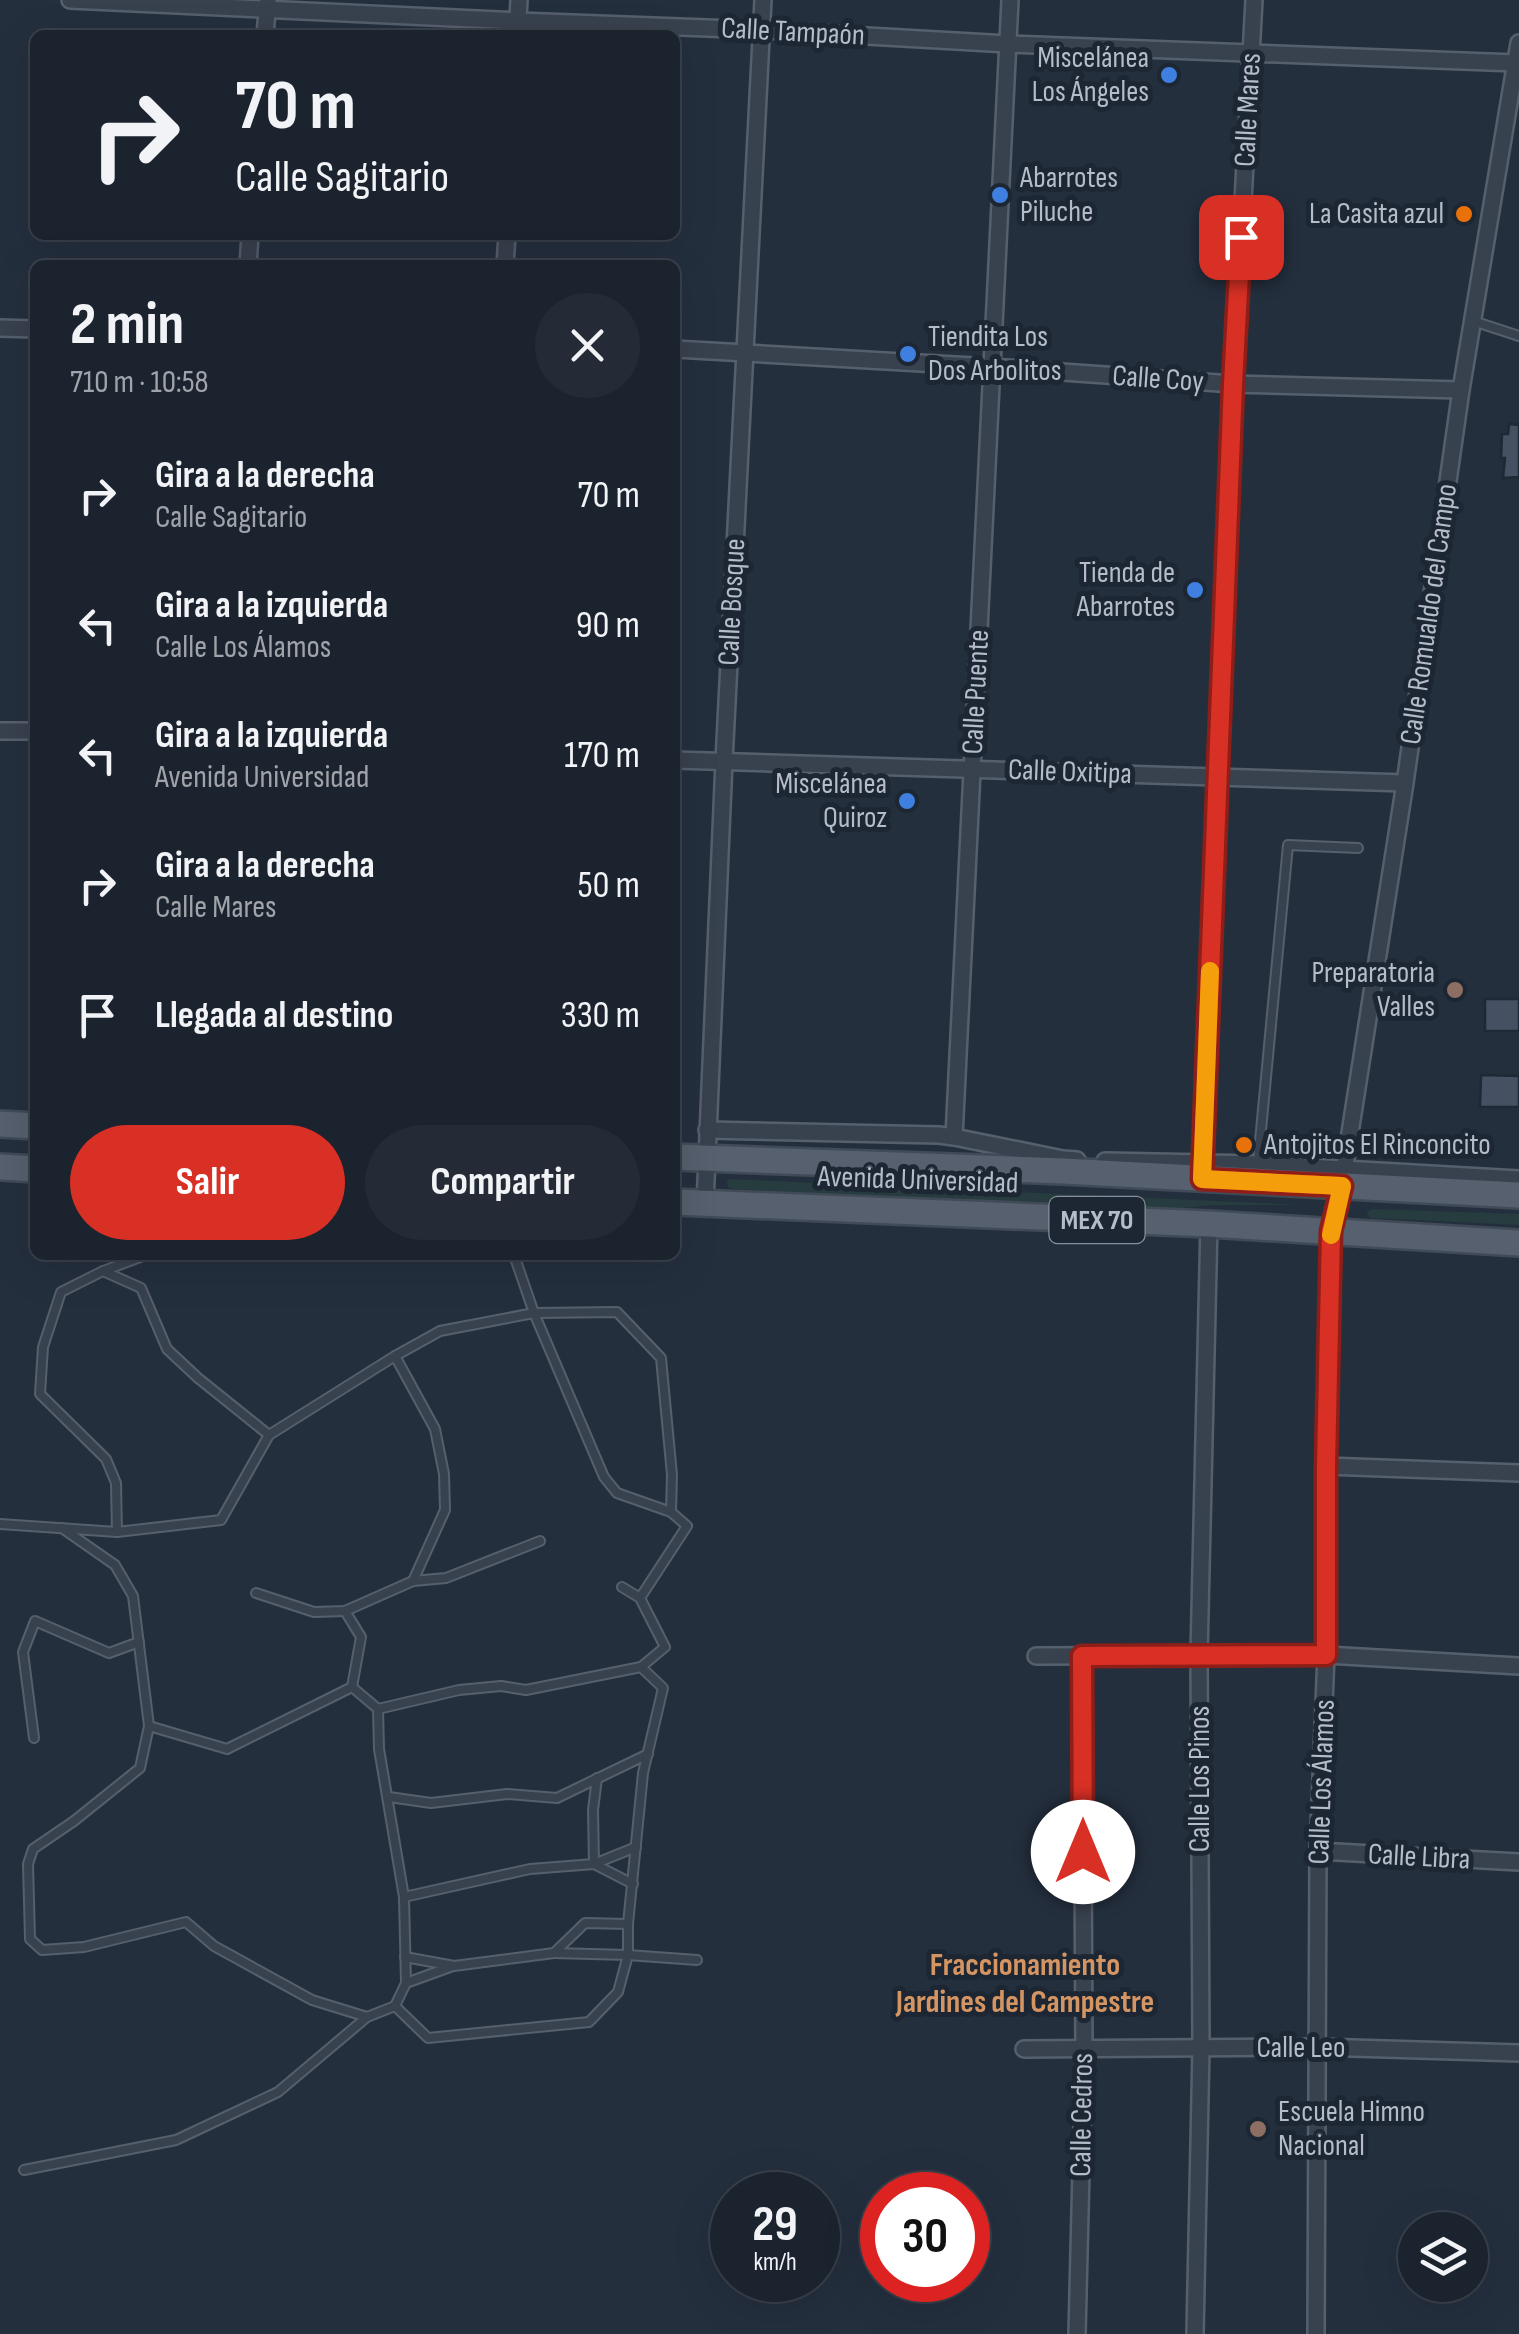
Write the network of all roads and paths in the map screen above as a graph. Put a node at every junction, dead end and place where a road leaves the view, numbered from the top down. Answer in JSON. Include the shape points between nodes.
{"nodes":[{"id":1,"x":70,"y":0,"type":"edge"},
{"id":2,"x":519,"y":0,"type":"edge"},
{"id":3,"x":763,"y":0,"type":"edge"},
{"id":4,"x":1010,"y":0,"type":"edge"},
{"id":5,"x":1254,"y":0,"type":"edge"},
{"id":6,"x":268,"y":5,"type":"edge"},
{"id":7,"x":517,"y":28,"type":"edge"},
{"id":8,"x":266,"y":30,"type":"edge"},
{"id":9,"x":761,"y":30,"type":"junction"},
{"id":10,"x":1519,"y":43,"type":"edge"},
{"id":11,"x":1008,"y":44,"type":"junction"},
{"id":12,"x":1251,"y":52,"type":"junction"},
{"id":13,"x":1516,"y":63,"type":"junction"},
{"id":14,"x":1472,"y":320,"type":"junction"},
{"id":15,"x":0,"y":328,"type":"edge"},
{"id":16,"x":30,"y":329,"type":"edge"},
{"id":17,"x":1519,"y":336,"type":"edge"},
{"id":18,"x":680,"y":349,"type":"edge"},
{"id":19,"x":744,"y":352,"type":"junction"},
{"id":20,"x":992,"y":367,"type":"junction"},
{"id":21,"x":1233,"y":384,"type":"junction"},
{"id":22,"x":1461,"y":390,"type":"junction"},
{"id":23,"x":0,"y":731,"type":"edge"},
{"id":24,"x":30,"y":731,"type":"edge"},
{"id":25,"x":680,"y":760,"type":"edge"},
{"id":26,"x":724,"y":761,"type":"junction"},
{"id":27,"x":972,"y":770,"type":"junction"},
{"id":28,"x":1218,"y":776,"type":"junction"},
{"id":29,"x":1405,"y":783,"type":"junction"},
{"id":30,"x":1358,"y":848,"type":"dead end"},
{"id":31,"x":0,"y":1124,"type":"edge"},
{"id":32,"x":30,"y":1126,"type":"edge"},
{"id":33,"x":708,"y":1130,"type":"junction"},
{"id":34,"x":954,"y":1138,"type":"junction"},
{"id":35,"x":680,"y":1157,"type":"edge"},
{"id":36,"x":706,"y":1158,"type":"junction"},
{"id":37,"x":0,"y":1166,"type":"edge"},
{"id":38,"x":30,"y":1169,"type":"edge"},
{"id":39,"x":1202,"y":1172,"type":"junction"},
{"id":40,"x":1257,"y":1173,"type":"junction"},
{"id":41,"x":1343,"y":1178,"type":"junction"},
{"id":42,"x":1519,"y":1179,"type":"edge"},
{"id":43,"x":1519,"y":1195,"type":"edge"},
{"id":44,"x":680,"y":1202,"type":"edge"},
{"id":45,"x":704,"y":1204,"type":"junction"},
{"id":46,"x":1209,"y":1224,"type":"junction"},
{"id":47,"x":1331,"y":1231,"type":"junction"},
{"id":48,"x":1519,"y":1243,"type":"edge"},
{"id":49,"x":133,"y":1260,"type":"edge"},
{"id":50,"x":516,"y":1260,"type":"edge"},
{"id":51,"x":103,"y":1271,"type":"junction"},
{"id":52,"x":534,"y":1314,"type":"junction"},
{"id":53,"x":395,"y":1356,"type":"junction"},
{"id":54,"x":269,"y":1436,"type":"junction"},
{"id":55,"x":1326,"y":1466,"type":"junction"},
{"id":56,"x":1519,"y":1473,"type":"edge"},
{"id":57,"x":671,"y":1512,"type":"junction"},
{"id":58,"x":0,"y":1524,"type":"edge"},
{"id":59,"x":62,"y":1528,"type":"junction"},
{"id":60,"x":117,"y":1532,"type":"junction"},
{"id":61,"x":540,"y":1541,"type":"dead end"},
{"id":62,"x":413,"y":1581,"type":"junction"},
{"id":63,"x":622,"y":1587,"type":"dead end"},
{"id":64,"x":256,"y":1593,"type":"dead end"},
{"id":65,"x":640,"y":1598,"type":"junction"},
{"id":66,"x":345,"y":1611,"type":"junction"},
{"id":67,"x":139,"y":1642,"type":"junction"},
{"id":68,"x":1199,"y":1655,"type":"junction"},
{"id":69,"x":1326,"y":1655,"type":"junction"},
{"id":70,"x":1036,"y":1656,"type":"dead end"},
{"id":71,"x":1082,"y":1656,"type":"junction"},
{"id":72,"x":1519,"y":1666,"type":"edge"},
{"id":73,"x":641,"y":1667,"type":"junction"},
{"id":74,"x":352,"y":1687,"type":"junction"},
{"id":75,"x":378,"y":1709,"type":"junction"},
{"id":76,"x":149,"y":1726,"type":"junction"},
{"id":77,"x":34,"y":1738,"type":"dead end"},
{"id":78,"x":648,"y":1754,"type":"junction"},
{"id":79,"x":597,"y":1778,"type":"junction"},
{"id":80,"x":388,"y":1797,"type":"junction"},
{"id":81,"x":636,"y":1847,"type":"junction"},
{"id":82,"x":1318,"y":1851,"type":"junction"},
{"id":83,"x":1519,"y":1862,"type":"edge"},
{"id":84,"x":594,"y":1864,"type":"junction"},
{"id":85,"x":633,"y":1884,"type":"junction"},
{"id":86,"x":404,"y":1897,"type":"junction"},
{"id":87,"x":628,"y":1924,"type":"junction"},
{"id":88,"x":554,"y":1952,"type":"junction"},
{"id":89,"x":628,"y":1955,"type":"junction"},
{"id":90,"x":406,"y":1957,"type":"junction"},
{"id":91,"x":697,"y":1960,"type":"dead end"},
{"id":92,"x":454,"y":1966,"type":"junction"},
{"id":93,"x":406,"y":1983,"type":"junction"},
{"id":94,"x":394,"y":2006,"type":"junction"},
{"id":95,"x":368,"y":2017,"type":"junction"},
{"id":96,"x":1319,"y":2047,"type":"junction"},
{"id":97,"x":1024,"y":2048,"type":"dead end"},
{"id":98,"x":1084,"y":2048,"type":"junction"},
{"id":99,"x":1201,"y":2048,"type":"junction"},
{"id":100,"x":1519,"y":2053,"type":"edge"},
{"id":101,"x":24,"y":2170,"type":"dead end"},
{"id":102,"x":1077,"y":2334,"type":"edge"},
{"id":103,"x":1196,"y":2334,"type":"edge"},
{"id":104,"x":1316,"y":2334,"type":"edge"}],
"edges":[{"from":1,"to":6,"type":"street","name":"Calle Tampaón"},
{"from":2,"to":7,"type":"street"},
{"from":3,"to":9,"type":"street","name":"Calle Bosque"},
{"from":4,"to":11,"type":"street","name":"Calle Puente"},
{"from":5,"to":12,"type":"street","name":"Calle Mares"},
{"from":6,"to":7,"type":"street","name":"Calle Tampaón"},
{"from":6,"to":8,"type":"street"},
{"from":7,"to":9,"type":"street","name":"Calle Tampaón"},
{"from":9,"to":11,"type":"street","name":"Calle Tampaón"},
{"from":9,"to":19,"type":"street","name":"Calle Bosque"},
{"from":10,"to":13,"type":"street","name":"Calle Romualdo del Campo"},
{"from":11,"to":12,"type":"street","name":"Calle Tampaón"},
{"from":11,"to":20,"type":"street","name":"Calle Puente"},
{"from":12,"to":13,"type":"street","name":"Calle Tampaón"},
{"from":12,"to":21,"type":"street","name":"Calle Mares"},
{"from":13,"to":14,"type":"street","name":"Calle Romualdo del Campo"},
{"from":14,"to":17,"type":"lane"},
{"from":14,"to":22,"type":"street","name":"Calle Romualdo del Campo"},
{"from":15,"to":16,"type":"street"},
{"from":18,"to":19,"type":"street","name":"Calle Coy"},
{"from":19,"to":20,"type":"street","name":"Calle Coy"},
{"from":19,"to":26,"type":"street","name":"Calle Bosque"},
{"from":20,"to":21,"type":"street","name":"Calle Coy"},
{"from":20,"to":27,"type":"street","name":"Calle Puente"},
{"from":21,"to":22,"type":"street","name":"Calle Coy"},
{"from":21,"to":28,"type":"street","name":"Calle Mares"},
{"from":22,"to":29,"type":"street","name":"Calle Romualdo del Campo"},
{"from":23,"to":24,"type":"street"},
{"from":25,"to":26,"type":"street","name":"Calle Oxitipa"},
{"from":26,"to":27,"type":"street","name":"Calle Oxitipa"},
{"from":26,"to":33,"type":"street","name":"Calle Bosque"},
{"from":27,"to":28,"type":"street","name":"Calle Oxitipa"},
{"from":27,"to":34,"type":"street","name":"Calle Puente"},
{"from":28,"to":29,"type":"street","name":"Calle Oxitipa"},
{"from":28,"to":39,"type":"street","name":"Calle Mares"},
{"from":29,"to":41,"type":"street","name":"Calle Romualdo del Campo"},
{"from":30,"to":40,"type":"lane","via":[[1288,845]]},
{"from":31,"to":32,"type":"main road"},
{"from":33,"to":34,"type":"street"},
{"from":33,"to":36,"type":"street","name":"Calle Bosque"},
{"from":34,"to":39,"type":"street","via":[[1063,1160]]},
{"from":35,"to":36,"type":"main road","name":"Avenida Universidad","number":"MEX 70"},
{"from":36,"to":39,"type":"main road","name":"Avenida Universidad","number":"MEX 70"},
{"from":36,"to":45,"type":"street","name":"Calle Bosque"},
{"from":37,"to":38,"type":"main road"},
{"from":39,"to":40,"type":"main road","name":"Avenida Universidad","number":"MEX 70"},
{"from":40,"to":41,"type":"main road","name":"Avenida Universidad","number":"MEX 70"},
{"from":41,"to":42,"type":"street"},
{"from":41,"to":43,"type":"main road","name":"Avenida Universidad","number":"MEX 70"},
{"from":41,"to":47,"type":"street","name":"Calle Romualdo del Campo"},
{"from":44,"to":45,"type":"main road","name":"Avenida Universidad","number":"MEX 70"},
{"from":45,"to":46,"type":"main road","name":"Avenida Universidad","number":"MEX 70"},
{"from":46,"to":47,"type":"main road","name":"Avenida Universidad","number":"MEX 70"},
{"from":46,"to":68,"type":"street","name":"Calle Los Pinos"},
{"from":47,"to":48,"type":"main road","name":"Avenida Universidad","number":"MEX 70"},
{"from":47,"to":55,"type":"street","name":"Calle Los Álamos"},
{"from":49,"to":51,"type":"lane"},
{"from":50,"to":52,"type":"lane"},
{"from":51,"to":54,"type":"lane","via":[[141,1288],[167,1350]]},
{"from":51,"to":60,"type":"lane","via":[[61,1292],[43,1347],[40,1394],[106,1460],[116,1483]]},
{"from":52,"to":53,"type":"lane","via":[[440,1330]]},
{"from":52,"to":57,"type":"lane","via":[[604,1478],[616,1493]]},
{"from":52,"to":57,"type":"lane","via":[[617,1312],[662,1358]]},
{"from":53,"to":54,"type":"lane"},
{"from":53,"to":62,"type":"lane","via":[[435,1429],[444,1474],[444,1510]]},
{"from":54,"to":60,"type":"lane","via":[[221,1520]]},
{"from":55,"to":56,"type":"street"},
{"from":55,"to":69,"type":"street","name":"Calle Los Álamos"},
{"from":57,"to":65,"type":"lane","via":[[687,1526]]},
{"from":58,"to":59,"type":"lane"},
{"from":59,"to":60,"type":"lane"},
{"from":59,"to":67,"type":"lane","via":[[115,1565],[134,1596]]},
{"from":61,"to":62,"type":"lane","via":[[446,1578]]},
{"from":62,"to":66,"type":"lane"},
{"from":63,"to":65,"type":"lane"},
{"from":64,"to":66,"type":"lane","via":[[314,1612]]},
{"from":65,"to":73,"type":"lane","via":[[665,1647]]},
{"from":66,"to":74,"type":"lane","via":[[361,1637]]},
{"from":67,"to":76,"type":"lane"},
{"from":67,"to":77,"type":"lane","via":[[109,1653],[35,1622],[23,1652]]},
{"from":68,"to":69,"type":"street"},
{"from":68,"to":71,"type":"street"},
{"from":68,"to":99,"type":"street","name":"Calle Los Pinos"},
{"from":69,"to":72,"type":"street"},
{"from":69,"to":82,"type":"street","name":"Calle Los Álamos"},
{"from":70,"to":71,"type":"street"},
{"from":71,"to":98,"type":"street","name":"Calle Cedros"},
{"from":73,"to":75,"type":"lane","via":[[526,1690],[458,1690]]},
{"from":73,"to":78,"type":"lane","via":[[662,1688]]},
{"from":74,"to":75,"type":"lane"},
{"from":74,"to":76,"type":"lane","via":[[227,1749]]},
{"from":75,"to":80,"type":"lane"},
{"from":76,"to":95,"type":"lane","via":[[140,1768],[33,1849],[30,1940],[42,1950],[84,1946],[186,1922],[214,1946],[312,2000]]},
{"from":78,"to":79,"type":"lane"},
{"from":78,"to":81,"type":"lane"},
{"from":79,"to":80,"type":"lane","via":[[557,1798],[507,1794],[431,1803]]},
{"from":79,"to":84,"type":"lane"},
{"from":80,"to":86,"type":"lane"},
{"from":81,"to":84,"type":"lane"},
{"from":81,"to":85,"type":"lane"},
{"from":82,"to":83,"type":"street","name":"Calle Libra"},
{"from":82,"to":96,"type":"street","name":"Calle Los Álamos"},
{"from":84,"to":85,"type":"lane"},
{"from":84,"to":86,"type":"lane","via":[[530,1869]]},
{"from":85,"to":87,"type":"lane"},
{"from":86,"to":90,"type":"lane"},
{"from":87,"to":88,"type":"lane","via":[[585,1923]]},
{"from":87,"to":89,"type":"lane"},
{"from":88,"to":89,"type":"lane"},
{"from":88,"to":92,"type":"lane"},
{"from":89,"to":91,"type":"lane"},
{"from":89,"to":94,"type":"lane","via":[[618,1992],[590,2022],[428,2038]]},
{"from":90,"to":92,"type":"lane"},
{"from":90,"to":93,"type":"lane"},
{"from":92,"to":93,"type":"lane"},
{"from":93,"to":94,"type":"lane"},
{"from":94,"to":95,"type":"lane"},
{"from":95,"to":101,"type":"lane","via":[[278,2092],[176,2140]]},
{"from":96,"to":99,"type":"street","name":"Calle Leo"},
{"from":96,"to":100,"type":"street","name":"Calle Leo"},
{"from":96,"to":104,"type":"street","name":"Calle Los Álamos"},
{"from":97,"to":98,"type":"street","name":"Calle Leo"},
{"from":98,"to":99,"type":"street","name":"Calle Leo"},
{"from":98,"to":102,"type":"street","name":"Calle Cedros"},
{"from":99,"to":103,"type":"street","name":"Calle Los Pinos"}]}
